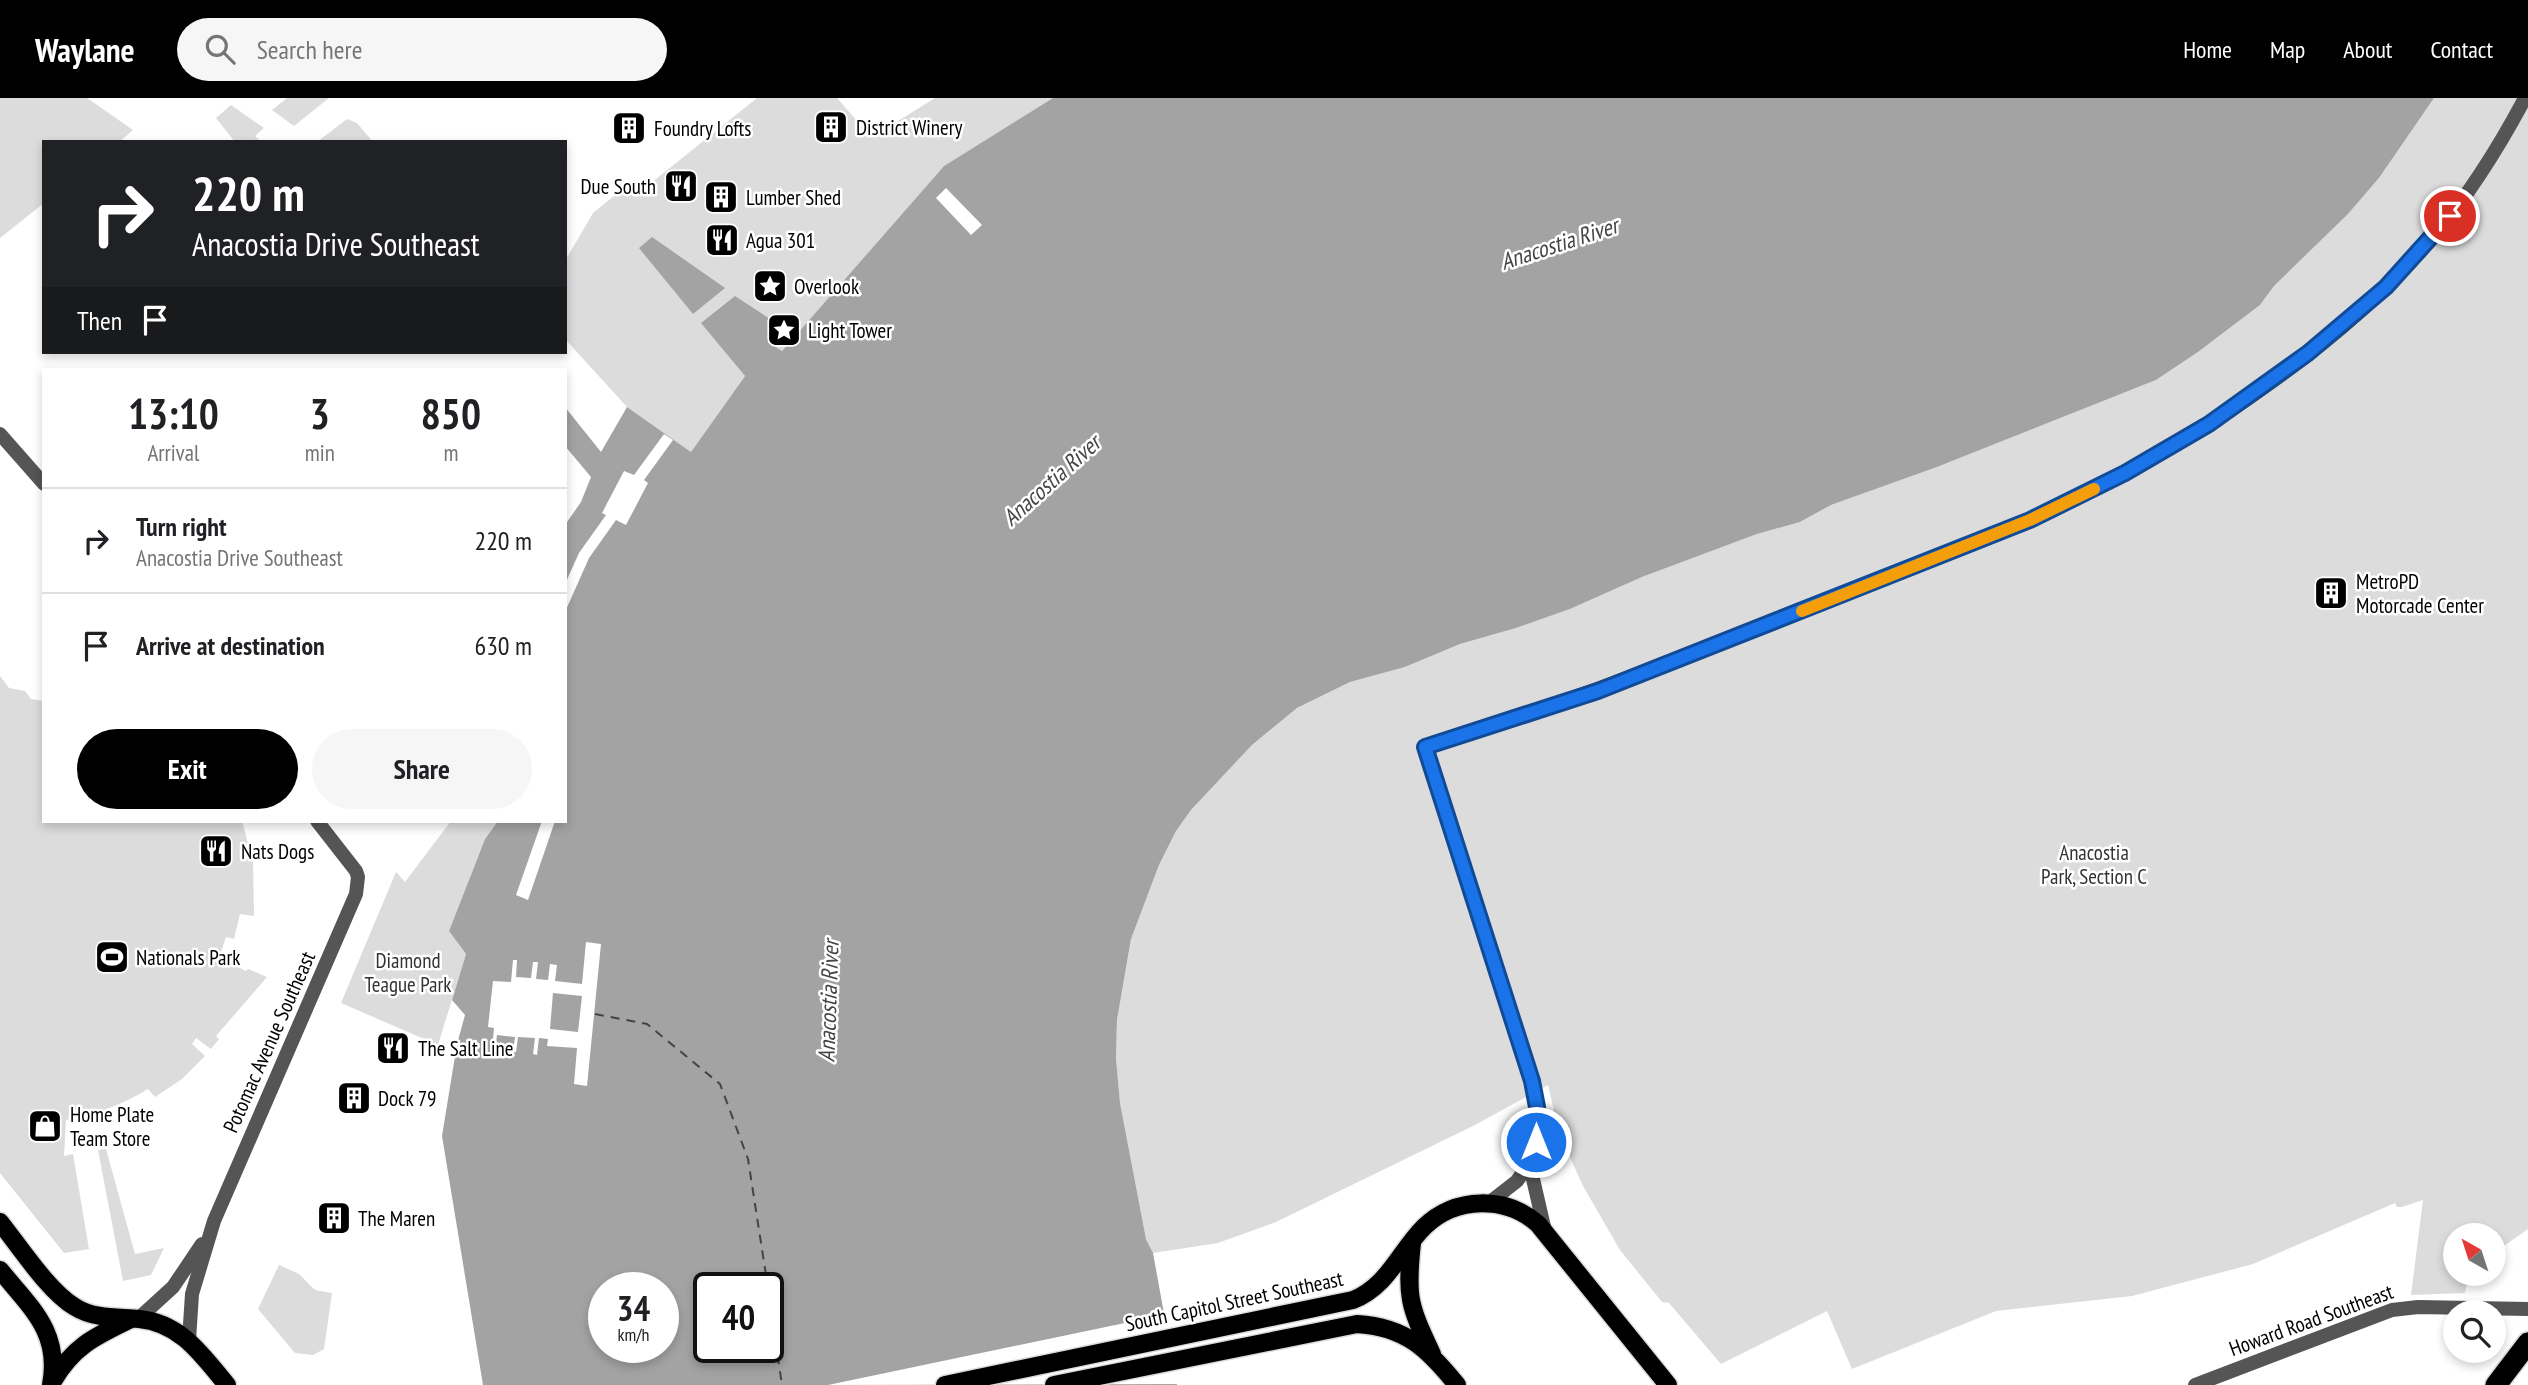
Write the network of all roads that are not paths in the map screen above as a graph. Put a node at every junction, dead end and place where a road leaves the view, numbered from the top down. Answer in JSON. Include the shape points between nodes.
{"nodes":[{"id":1,"x":2525,"y":98,"type":"edge"},
{"id":2,"x":0,"y":434,"type":"edge"},
{"id":3,"x":42,"y":482,"type":"edge"},
{"id":4,"x":319,"y":823,"type":"edge"},
{"id":5,"x":1535,"y":1155,"type":"junction"},
{"id":6,"x":1490,"y":1202,"type":"junction"},
{"id":7,"x":0,"y":1222,"type":"edge"},
{"id":8,"x":214,"y":1222,"type":"junction"},
{"id":9,"x":1545,"y":1230,"type":"junction"},
{"id":10,"x":1412,"y":1243,"type":"junction"},
{"id":11,"x":0,"y":1270,"type":"edge"},
{"id":12,"x":2528,"y":1309,"type":"edge"},
{"id":13,"x":134,"y":1319,"type":"junction"},
{"id":14,"x":190,"y":1340,"type":"junction"},
{"id":15,"x":2528,"y":1343,"type":"edge"},
{"id":16,"x":1433,"y":1355,"type":"junction"},
{"id":17,"x":51,"y":1385,"type":"edge"},
{"id":18,"x":227,"y":1385,"type":"edge"},
{"id":19,"x":945,"y":1385,"type":"edge"},
{"id":20,"x":1054,"y":1385,"type":"edge"},
{"id":21,"x":1457,"y":1385,"type":"edge"},
{"id":22,"x":1668,"y":1385,"type":"edge"},
{"id":23,"x":2195,"y":1385,"type":"edge"},
{"id":24,"x":2496,"y":1385,"type":"edge"}],
"edges":[{"from":1,"to":5,"type":"street","via":[[2462,201],[2386,287],[2287,369],[2165,450],[2030,520],[1598,691],[1425,747],[1532,1081]]},
{"from":2,"to":3,"type":"street"},
{"from":4,"to":8,"type":"street","name":"Potomac Avenue Southeast","via":[[358,877],[352,906]]},
{"from":5,"to":6,"type":"street","via":[[1517,1181]]},
{"from":5,"to":9,"type":"street","via":[[1534,1187]]},
{"from":6,"to":9,"type":"main road","name":"South Capitol Street Southeast","via":[[1525,1214]]},
{"from":6,"to":10,"type":"main road","name":"South Capitol Street Southeast","via":[[1439,1215]]},
{"from":7,"to":13,"type":"main road","via":[[71,1305],[93,1315]]},
{"from":8,"to":13,"type":"street","name":"Potomac Avenue Southeast","via":[[173,1287]]},
{"from":8,"to":14,"type":"street","name":"Potomac Avenue Southeast","via":[[192,1294]]},
{"from":9,"to":22,"type":"main road","name":"South Capitol Street Southeast"},
{"from":10,"to":16,"type":"main road","via":[[1409,1301]]},
{"from":10,"to":19,"type":"main road","name":"South Capitol Street Southeast","via":[[1386,1278],[1361,1297],[1345,1302]]},
{"from":11,"to":17,"type":"main road","via":[[48,1332],[54,1362]]},
{"from":12,"to":23,"type":"street","name":"Howard Road Southeast","via":[[2400,1308]]},
{"from":13,"to":14,"type":"main road","via":[[168,1327]]},
{"from":13,"to":17,"type":"main road","via":[[81,1346]]},
{"from":14,"to":18,"type":"main road"},
{"from":15,"to":24,"type":"highway"},
{"from":16,"to":20,"type":"main road","via":[[1397,1332],[1349,1324]]},
{"from":16,"to":21,"type":"main road"}]}
